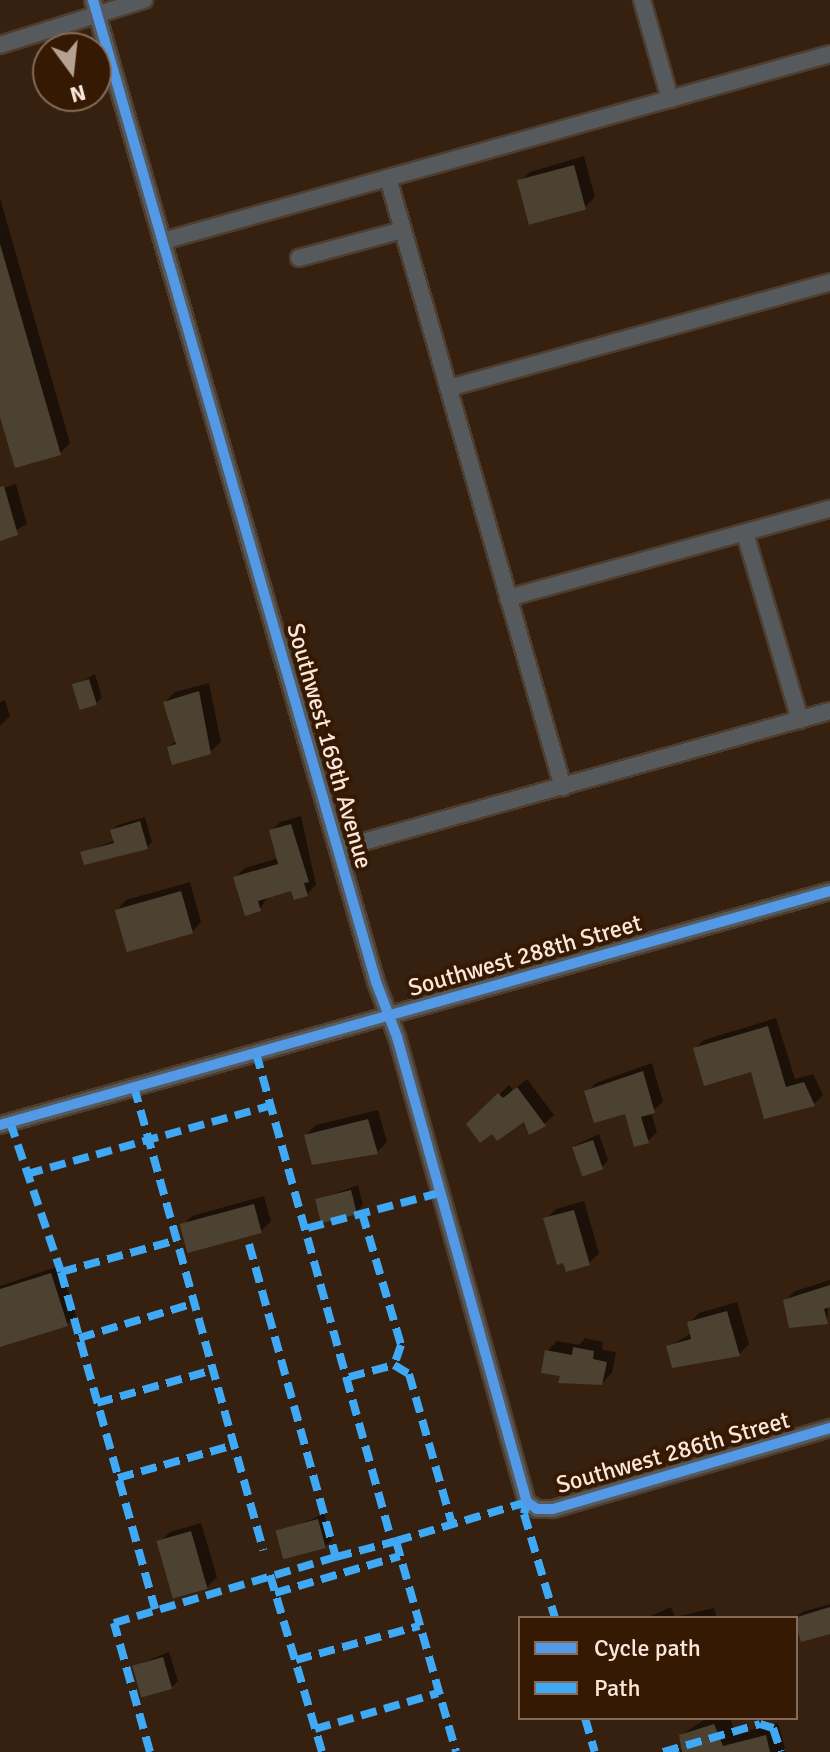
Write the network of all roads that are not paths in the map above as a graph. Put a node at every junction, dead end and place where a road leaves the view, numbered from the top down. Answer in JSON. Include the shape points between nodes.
{"nodes":[{"id":1,"x":144,"y":0,"type":"edge"},
{"id":2,"x":642,"y":0,"type":"edge"},
{"id":3,"x":95,"y":8,"type":"edge"},
{"id":4,"x":0,"y":45,"type":"edge"},
{"id":5,"x":830,"y":54,"type":"edge"},
{"id":6,"x":670,"y":99,"type":"junction"},
{"id":7,"x":388,"y":178,"type":"junction"},
{"id":8,"x":403,"y":230,"type":"junction"},
{"id":9,"x":163,"y":241,"type":"junction"},
{"id":10,"x":299,"y":258,"type":"dead end"},
{"id":11,"x":830,"y":282,"type":"edge"},
{"id":12,"x":449,"y":388,"type":"junction"},
{"id":13,"x":830,"y":509,"type":"edge"},
{"id":14,"x":745,"y":533,"type":"junction"},
{"id":15,"x":508,"y":598,"type":"junction"},
{"id":16,"x":830,"y":711,"type":"edge"},
{"id":17,"x":800,"y":720,"type":"junction"},
{"id":18,"x":563,"y":787,"type":"junction"},
{"id":19,"x":338,"y":849,"type":"junction"},
{"id":20,"x":830,"y":891,"type":"edge"},
{"id":21,"x":389,"y":1015,"type":"junction"},
{"id":22,"x":0,"y":1125,"type":"edge"},
{"id":23,"x":830,"y":1428,"type":"edge"},
{"id":24,"x":527,"y":1502,"type":"joint"}],
"edges":[{"from":1,"to":3,"type":"street"},
{"from":2,"to":6,"type":"street"},
{"from":3,"to":4,"type":"street"},
{"from":3,"to":9,"type":"street","name":"Southwest 169th Avenue"},
{"from":5,"to":6,"type":"street"},
{"from":6,"to":7,"type":"street"},
{"from":7,"to":8,"type":"street"},
{"from":7,"to":9,"type":"street"},
{"from":8,"to":10,"type":"street"},
{"from":8,"to":12,"type":"street"},
{"from":9,"to":19,"type":"street","name":"Southwest 169th Avenue"},
{"from":11,"to":12,"type":"street"},
{"from":12,"to":15,"type":"street"},
{"from":13,"to":14,"type":"street"},
{"from":14,"to":15,"type":"street"},
{"from":14,"to":17,"type":"street"},
{"from":15,"to":18,"type":"street"},
{"from":16,"to":17,"type":"street"},
{"from":17,"to":18,"type":"street"},
{"from":18,"to":19,"type":"street"},
{"from":19,"to":21,"type":"street","name":"Southwest 169th Avenue"},
{"from":20,"to":21,"type":"street","name":"Southwest 288th Street"},
{"from":21,"to":22,"type":"street","name":"Southwest 288th Street"},
{"from":21,"to":24,"type":"street","name":"Southwest 169th Avenue"},
{"from":23,"to":24,"type":"street","name":"Southwest 286th Street","via":[[553,1509]]}]}
